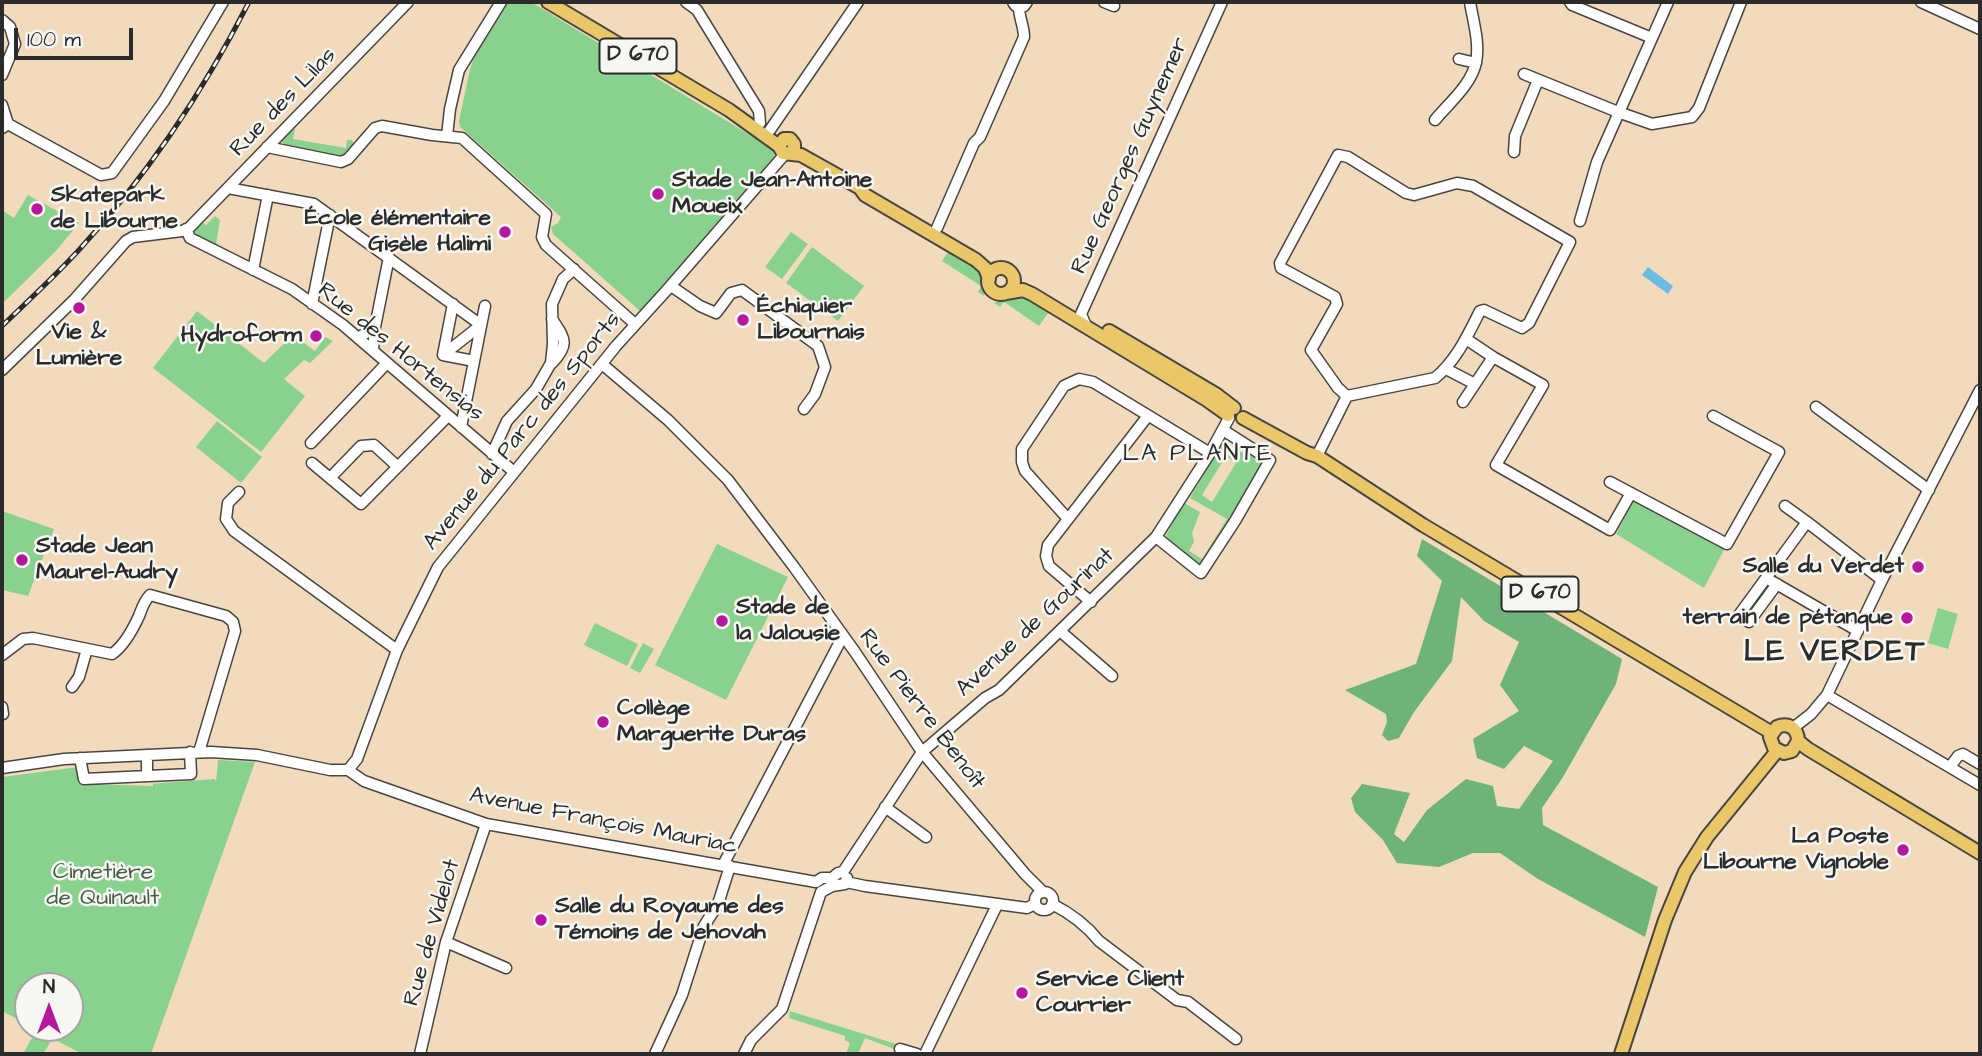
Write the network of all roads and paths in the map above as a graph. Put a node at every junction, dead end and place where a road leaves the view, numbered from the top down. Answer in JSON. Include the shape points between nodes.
{"nodes":[{"id":1,"x":223,"y":2,"type":"edge"},
{"id":2,"x":408,"y":2,"type":"edge"},
{"id":3,"x":501,"y":2,"type":"edge"},
{"id":4,"x":548,"y":2,"type":"edge"},
{"id":5,"x":686,"y":2,"type":"edge"},
{"id":6,"x":858,"y":2,"type":"edge"},
{"id":7,"x":1222,"y":2,"type":"edge"},
{"id":8,"x":1470,"y":2,"type":"edge"},
{"id":9,"x":1668,"y":2,"type":"edge"},
{"id":10,"x":1741,"y":2,"type":"edge"},
{"id":11,"x":1921,"y":2,"type":"edge"},
{"id":12,"x":1020,"y":4,"type":"edge"},
{"id":13,"x":1571,"y":4,"type":"edge"},
{"id":14,"x":700,"y":6,"type":"edge"},
{"id":15,"x":2,"y":20,"type":"edge"},
{"id":16,"x":1980,"y":29,"type":"edge"},
{"id":17,"x":1652,"y":38,"type":"junction"},
{"id":18,"x":1459,"y":59,"type":"dead end"},
{"id":19,"x":1476,"y":63,"type":"junction"},
{"id":20,"x":1524,"y":74,"type":"dead end"},
{"id":21,"x":2,"y":75,"type":"edge"},
{"id":22,"x":1538,"y":80,"type":"junction"},
{"id":23,"x":2,"y":105,"type":"edge"},
{"id":24,"x":729,"y":110,"type":"junction"},
{"id":25,"x":1618,"y":112,"type":"junction"},
{"id":26,"x":1435,"y":120,"type":"dead end"},
{"id":27,"x":5,"y":126,"type":"edge"},
{"id":28,"x":765,"y":127,"type":"junction"},
{"id":29,"x":447,"y":136,"type":"junction"},
{"id":30,"x":267,"y":147,"type":"junction"},
{"id":31,"x":787,"y":147,"type":"junction"},
{"id":32,"x":1514,"y":152,"type":"dead end"},
{"id":33,"x":228,"y":188,"type":"junction"},
{"id":34,"x":268,"y":195,"type":"junction"},
{"id":35,"x":330,"y":215,"type":"junction"},
{"id":36,"x":1580,"y":221,"type":"dead end"},
{"id":37,"x":937,"y":228,"type":"junction"},
{"id":38,"x":186,"y":229,"type":"junction"},
{"id":39,"x":388,"y":257,"type":"junction"},
{"id":40,"x":573,"y":269,"type":"junction"},
{"id":41,"x":253,"y":270,"type":"junction"},
{"id":42,"x":992,"y":274,"type":"junction"},
{"id":43,"x":1014,"y":279,"type":"junction"},
{"id":44,"x":317,"y":283,"type":"junction"},
{"id":45,"x":671,"y":286,"type":"junction"},
{"id":46,"x":1006,"y":293,"type":"junction"},
{"id":47,"x":300,"y":295,"type":"junction"},
{"id":48,"x":312,"y":304,"type":"junction"},
{"id":49,"x":453,"y":304,"type":"junction"},
{"id":50,"x":485,"y":306,"type":"dead end"},
{"id":51,"x":1081,"y":314,"type":"junction"},
{"id":52,"x":635,"y":324,"type":"junction"},
{"id":53,"x":481,"y":326,"type":"junction"},
{"id":54,"x":375,"y":327,"type":"junction"},
{"id":55,"x":1086,"y":327,"type":"junction"},
{"id":56,"x":358,"y":338,"type":"junction"},
{"id":57,"x":1466,"y":339,"type":"junction"},
{"id":58,"x":373,"y":351,"type":"junction"},
{"id":59,"x":443,"y":355,"type":"junction"},
{"id":60,"x":1493,"y":357,"type":"junction"},
{"id":61,"x":474,"y":361,"type":"junction"},
{"id":62,"x":387,"y":363,"type":"junction"},
{"id":63,"x":601,"y":364,"type":"junction"},
{"id":64,"x":1447,"y":369,"type":"junction"},
{"id":65,"x":2,"y":370,"type":"edge"},
{"id":66,"x":1475,"y":384,"type":"junction"},
{"id":67,"x":1980,"y":391,"type":"edge"},
{"id":68,"x":1347,"y":396,"type":"junction"},
{"id":69,"x":1463,"y":402,"type":"dead end"},
{"id":70,"x":1816,"y":407,"type":"dead end"},
{"id":71,"x":804,"y":410,"type":"dead end"},
{"id":72,"x":448,"y":416,"type":"junction"},
{"id":73,"x":1147,"y":416,"type":"junction"},
{"id":74,"x":1713,"y":416,"type":"dead end"},
{"id":75,"x":1232,"y":418,"type":"junction"},
{"id":76,"x":461,"y":427,"type":"junction"},
{"id":77,"x":311,"y":443,"type":"dead end"},
{"id":78,"x":1210,"y":453,"type":"junction"},
{"id":79,"x":492,"y":454,"type":"junction"},
{"id":80,"x":1317,"y":456,"type":"junction"},
{"id":81,"x":312,"y":463,"type":"dead end"},
{"id":82,"x":397,"y":466,"type":"junction"},
{"id":83,"x":514,"y":472,"type":"junction"},
{"id":84,"x":330,"y":478,"type":"junction"},
{"id":85,"x":1610,"y":482,"type":"dead end"},
{"id":86,"x":1929,"y":490,"type":"junction"},
{"id":87,"x":239,"y":492,"type":"dead end"},
{"id":88,"x":1631,"y":493,"type":"junction"},
{"id":89,"x":1785,"y":506,"type":"dead end"},
{"id":90,"x":1068,"y":519,"type":"junction"},
{"id":91,"x":1807,"y":522,"type":"junction"},
{"id":92,"x":1156,"y":537,"type":"junction"},
{"id":93,"x":1766,"y":578,"type":"junction"},
{"id":94,"x":1882,"y":580,"type":"junction"},
{"id":95,"x":1777,"y":584,"type":"junction"},
{"id":96,"x":1091,"y":602,"type":"junction"},
{"id":97,"x":1060,"y":631,"type":"junction"},
{"id":98,"x":1858,"y":631,"type":"junction"},
{"id":99,"x":842,"y":636,"type":"junction"},
{"id":100,"x":87,"y":649,"type":"junction"},
{"id":101,"x":397,"y":650,"type":"junction"},
{"id":102,"x":2,"y":655,"type":"edge"},
{"id":103,"x":1112,"y":676,"type":"dead end"},
{"id":104,"x":72,"y":687,"type":"dead end"},
{"id":105,"x":1827,"y":695,"type":"junction"},
{"id":106,"x":1793,"y":728,"type":"junction"},
{"id":107,"x":1772,"y":733,"type":"junction"},
{"id":108,"x":1795,"y":746,"type":"junction"},
{"id":109,"x":1777,"y":751,"type":"junction"},
{"id":110,"x":195,"y":752,"type":"junction"},
{"id":111,"x":922,"y":752,"type":"junction"},
{"id":112,"x":147,"y":755,"type":"junction"},
{"id":113,"x":80,"y":758,"type":"junction"},
{"id":114,"x":1980,"y":764,"type":"edge"},
{"id":115,"x":1950,"y":767,"type":"junction"},
{"id":116,"x":2,"y":768,"type":"edge"},
{"id":117,"x":348,"y":770,"type":"junction"},
{"id":118,"x":147,"y":776,"type":"junction"},
{"id":119,"x":1980,"y":785,"type":"edge"},
{"id":120,"x":885,"y":807,"type":"junction"},
{"id":121,"x":486,"y":824,"type":"junction"},
{"id":122,"x":926,"y":837,"type":"dead end"},
{"id":123,"x":1980,"y":853,"type":"edge"},
{"id":124,"x":1980,"y":862,"type":"edge"},
{"id":125,"x":727,"y":866,"type":"junction"},
{"id":126,"x":844,"y":877,"type":"junction"},
{"id":127,"x":816,"y":882,"type":"junction"},
{"id":128,"x":821,"y":892,"type":"junction"},
{"id":129,"x":1043,"y":892,"type":"junction"},
{"id":130,"x":1035,"y":904,"type":"junction"},
{"id":131,"x":1052,"y":904,"type":"junction"},
{"id":132,"x":997,"y":905,"type":"junction"},
{"id":133,"x":446,"y":942,"type":"junction"},
{"id":134,"x":506,"y":968,"type":"dead end"},
{"id":135,"x":1236,"y":1039,"type":"dead end"},
{"id":136,"x":900,"y":1049,"type":"dead end"},
{"id":137,"x":420,"y":1054,"type":"edge"},
{"id":138,"x":655,"y":1054,"type":"edge"},
{"id":139,"x":744,"y":1054,"type":"edge"},
{"id":140,"x":917,"y":1054,"type":"edge"},
{"id":141,"x":925,"y":1054,"type":"edge"},
{"id":142,"x":1621,"y":1054,"type":"edge"}],
"edges":[{"from":1,"to":27,"type":"street","via":[[164,101],[112,173],[101,175]]},
{"from":2,"to":30,"type":"street","name":"Rue des Lilas"},
{"from":3,"to":29,"type":"street","via":[[458,70]]},
{"from":4,"to":24,"type":"main road","number":"D 670"},
{"from":5,"to":14,"type":"street"},
{"from":6,"to":28,"type":"street"},
{"from":7,"to":51,"type":"street","name":"Rue Georges Guynemer"},
{"from":8,"to":19,"type":"street"},
{"from":9,"to":17,"type":"street"},
{"from":10,"to":25,"type":"street","via":[[1692,117],[1653,124]]},
{"from":11,"to":16,"type":"street"},
{"from":12,"to":37,"type":"street","via":[[1024,37]]},
{"from":13,"to":17,"type":"street"},
{"from":14,"to":28,"type":"street"},
{"from":15,"to":21,"type":"street","via":[[10,27],[15,44]]},
{"from":17,"to":25,"type":"street"},
{"from":18,"to":19,"type":"street"},
{"from":19,"to":26,"type":"street","via":[[1469,80]]},
{"from":20,"to":22,"type":"street"},
{"from":22,"to":25,"type":"street"},
{"from":22,"to":32,"type":"street","via":[[1515,136]]},
{"from":23,"to":27,"type":"street"},
{"from":24,"to":28,"type":"main road","number":"D 670"},
{"from":24,"to":31,"type":"main road","number":"D 670"},
{"from":25,"to":36,"type":"street"},
{"from":28,"to":31,"type":"main road","number":"D 670"},
{"from":29,"to":30,"type":"street","via":[[375,128],[341,162]]},
{"from":29,"to":40,"type":"street","via":[[461,138],[546,214],[542,237]]},
{"from":30,"to":33,"type":"street","name":"Rue des Lilas"},
{"from":31,"to":37,"type":"main road","number":"D 670","via":[[845,172]]},
{"from":31,"to":42,"type":"main road","number":"D 670","via":[[860,188]]},
{"from":31,"to":45,"type":"street","name":"Avenue du Parc des Sports"},
{"from":33,"to":34,"type":"street"},
{"from":33,"to":38,"type":"street","name":"Rue des Lilas"},
{"from":34,"to":35,"type":"street","via":[[314,204]]},
{"from":34,"to":41,"type":"street"},
{"from":35,"to":39,"type":"street"},
{"from":35,"to":44,"type":"street"},
{"from":37,"to":42,"type":"main road","number":"D 670","via":[[980,254]]},
{"from":38,"to":41,"type":"street","name":"Rue des Hortensias","via":[[190,238]]},
{"from":38,"to":65,"type":"street","via":[[125,241],[74,300]]},
{"from":39,"to":49,"type":"street"},
{"from":39,"to":54,"type":"street"},
{"from":40,"to":52,"type":"street"},
{"from":40,"to":79,"type":"street","via":[[552,304],[551,363],[536,389],[507,421]]},
{"from":41,"to":47,"type":"street","name":"Rue des Hortensias"},
{"from":42,"to":43,"type":"main road","via":[[1007,270]]},
{"from":42,"to":46,"type":"main road","via":[[989,286],[994,292]]},
{"from":43,"to":46,"type":"main road"},
{"from":43,"to":51,"type":"main road","number":"D 670"},
{"from":44,"to":47,"type":"street"},
{"from":44,"to":48,"type":"street"},
{"from":45,"to":52,"type":"street","name":"Avenue du Parc des Sports"},
{"from":45,"to":71,"type":"street","via":[[716,313],[731,293],[742,290],[817,346],[825,367]]},
{"from":46,"to":55,"type":"main road","number":"D 670","via":[[1023,290]]},
{"from":47,"to":48,"type":"street","name":"Rue des Hortensias"},
{"from":48,"to":56,"type":"street","name":"Rue des Hortensias"},
{"from":49,"to":53,"type":"street"},
{"from":49,"to":59,"type":"street"},
{"from":50,"to":53,"type":"street"},
{"from":51,"to":55,"type":"street"},
{"from":51,"to":75,"type":"main road","number":"D 670","via":[[1217,395]]},
{"from":52,"to":63,"type":"street","name":"Avenue du Parc des Sports"},
{"from":53,"to":59,"type":"street"},
{"from":53,"to":61,"type":"street"},
{"from":54,"to":56,"type":"street"},
{"from":54,"to":58,"type":"street"},
{"from":55,"to":75,"type":"main road","number":"D 670"},
{"from":56,"to":58,"type":"street","name":"Rue des Hortensias"},
{"from":57,"to":60,"type":"street"},
{"from":57,"to":64,"type":"street"},
{"from":57,"to":68,"type":"street","via":[[1480,311],[1522,328],[1529,323],[1570,242],[1473,186],[1457,183],[1414,195],[1338,155],[1279,263],[1335,298],[1337,304],[1311,349]]},
{"from":58,"to":62,"type":"street","name":"Rue des Hortensias"},
{"from":59,"to":61,"type":"street"},
{"from":60,"to":66,"type":"street"},
{"from":60,"to":88,"type":"street","via":[[1543,385],[1496,466],[1610,530]]},
{"from":61,"to":76,"type":"street"},
{"from":62,"to":72,"type":"street","name":"Rue des Hortensias"},
{"from":62,"to":77,"type":"street"},
{"from":63,"to":83,"type":"street","name":"Avenue du Parc des Sports"},
{"from":63,"to":99,"type":"street","name":"Rue Pierre Benoît","via":[[668,420],[728,480]]},
{"from":64,"to":66,"type":"street"},
{"from":64,"to":68,"type":"street","via":[[1435,379]]},
{"from":66,"to":69,"type":"street"},
{"from":67,"to":86,"type":"street"},
{"from":68,"to":80,"type":"street"},
{"from":70,"to":86,"type":"street"},
{"from":72,"to":76,"type":"street","name":"Rue des Hortensias"},
{"from":72,"to":82,"type":"street"},
{"from":73,"to":78,"type":"street"},
{"from":73,"to":90,"type":"street"},
{"from":73,"to":90,"type":"street","via":[[1093,382],[1079,379],[1064,386],[1022,449],[1021,462]]},
{"from":74,"to":88,"type":"street","via":[[1779,452],[1727,544]]},
{"from":75,"to":78,"type":"street","name":"Avenue de Gourinat"},
{"from":75,"to":80,"type":"main road","number":"D 670"},
{"from":75,"to":92,"type":"street","via":[[1270,460],[1235,520],[1200,573]]},
{"from":76,"to":79,"type":"street","name":"Rue des Hortensias"},
{"from":78,"to":92,"type":"street","name":"Avenue de Gourinat"},
{"from":79,"to":83,"type":"street","name":"Rue des Hortensias"},
{"from":80,"to":107,"type":"main road","number":"D 670","via":[[1423,525]]},
{"from":81,"to":84,"type":"street"},
{"from":82,"to":84,"type":"street","via":[[374,445],[361,446]]},
{"from":82,"to":84,"type":"street","via":[[361,504]]},
{"from":83,"to":101,"type":"street","name":"Avenue du Parc des Sports","via":[[438,568]]},
{"from":85,"to":88,"type":"street"},
{"from":86,"to":94,"type":"street"},
{"from":87,"to":101,"type":"street","via":[[228,503],[226,519],[234,531]]},
{"from":89,"to":91,"type":"street"},
{"from":90,"to":96,"type":"street","via":[[1048,545],[1046,556],[1049,566]]},
{"from":91,"to":93,"type":"street"},
{"from":91,"to":94,"type":"street"},
{"from":92,"to":96,"type":"street","name":"Avenue de Gourinat"},
{"from":93,"to":95,"type":"street"},
{"from":93,"to":95,"type":"street","via":[[1739,615],[1749,622]]},
{"from":94,"to":98,"type":"street"},
{"from":95,"to":98,"type":"street"},
{"from":96,"to":97,"type":"street","name":"Avenue de Gourinat"},
{"from":97,"to":103,"type":"street"},
{"from":97,"to":111,"type":"street","name":"Avenue de Gourinat","via":[[999,690]]},
{"from":98,"to":105,"type":"street"},
{"from":99,"to":111,"type":"street","name":"Rue Pierre Benoît"},
{"from":99,"to":125,"type":"street"},
{"from":100,"to":102,"type":"street","via":[[33,638],[23,639]]},
{"from":100,"to":104,"type":"street"},
{"from":100,"to":110,"type":"street","via":[[112,654],[120,649],[150,595],[226,616],[233,622],[235,631]]},
{"from":101,"to":117,"type":"street","name":"Avenue du Parc des Sports","via":[[357,759]]},
{"from":105,"to":106,"type":"street"},
{"from":105,"to":115,"type":"street"},
{"from":106,"to":107,"type":"main road","via":[[1781,725]]},
{"from":106,"to":108,"type":"main road"},
{"from":107,"to":109,"type":"main road","via":[[1770,741]]},
{"from":108,"to":109,"type":"main road","via":[[1784,753]]},
{"from":108,"to":123,"type":"main road","via":[[1808,749]]},
{"from":108,"to":124,"type":"main road"},
{"from":109,"to":142,"type":"main road","via":[[1707,837],[1685,872]]},
{"from":110,"to":112,"type":"street"},
{"from":110,"to":117,"type":"street","via":[[232,752]]},
{"from":110,"to":118,"type":"street","via":[[191,774]]},
{"from":111,"to":120,"type":"street","name":"Avenue de Gourinat"},
{"from":111,"to":129,"type":"street","name":"Rue Pierre Benoît"},
{"from":112,"to":113,"type":"street"},
{"from":112,"to":118,"type":"street"},
{"from":113,"to":116,"type":"street"},
{"from":113,"to":118,"type":"street","via":[[83,779]]},
{"from":114,"to":115,"type":"street","via":[[1963,754]]},
{"from":115,"to":119,"type":"street"},
{"from":117,"to":121,"type":"street","name":"Avenue François Mauriac","via":[[364,781]]},
{"from":120,"to":122,"type":"street"},
{"from":120,"to":126,"type":"street","name":"Avenue de Gourinat"},
{"from":121,"to":125,"type":"street","name":"Avenue François Mauriac"},
{"from":121,"to":133,"type":"street","name":"Rue de Videlot"},
{"from":125,"to":127,"type":"street","name":"Avenue François Mauriac"},
{"from":125,"to":138,"type":"street","via":[[718,904],[704,926],[682,996]]},
{"from":126,"to":127,"type":"street","via":[[838,873]]},
{"from":126,"to":128,"type":"street","via":[[842,885]]},
{"from":126,"to":132,"type":"street"},
{"from":127,"to":128,"type":"street"},
{"from":128,"to":139,"type":"street","via":[[782,1009],[751,1040]]},
{"from":129,"to":130,"type":"street"},
{"from":129,"to":131,"type":"street","via":[[1051,895]]},
{"from":130,"to":131,"type":"street","via":[[1042,910]]},
{"from":130,"to":132,"type":"street","via":[[1027,908]]},
{"from":131,"to":135,"type":"street"},
{"from":132,"to":141,"type":"street"},
{"from":133,"to":134,"type":"street"},
{"from":133,"to":137,"type":"street","name":"Rue de Videlot"},
{"from":136,"to":140,"type":"street"}]}
